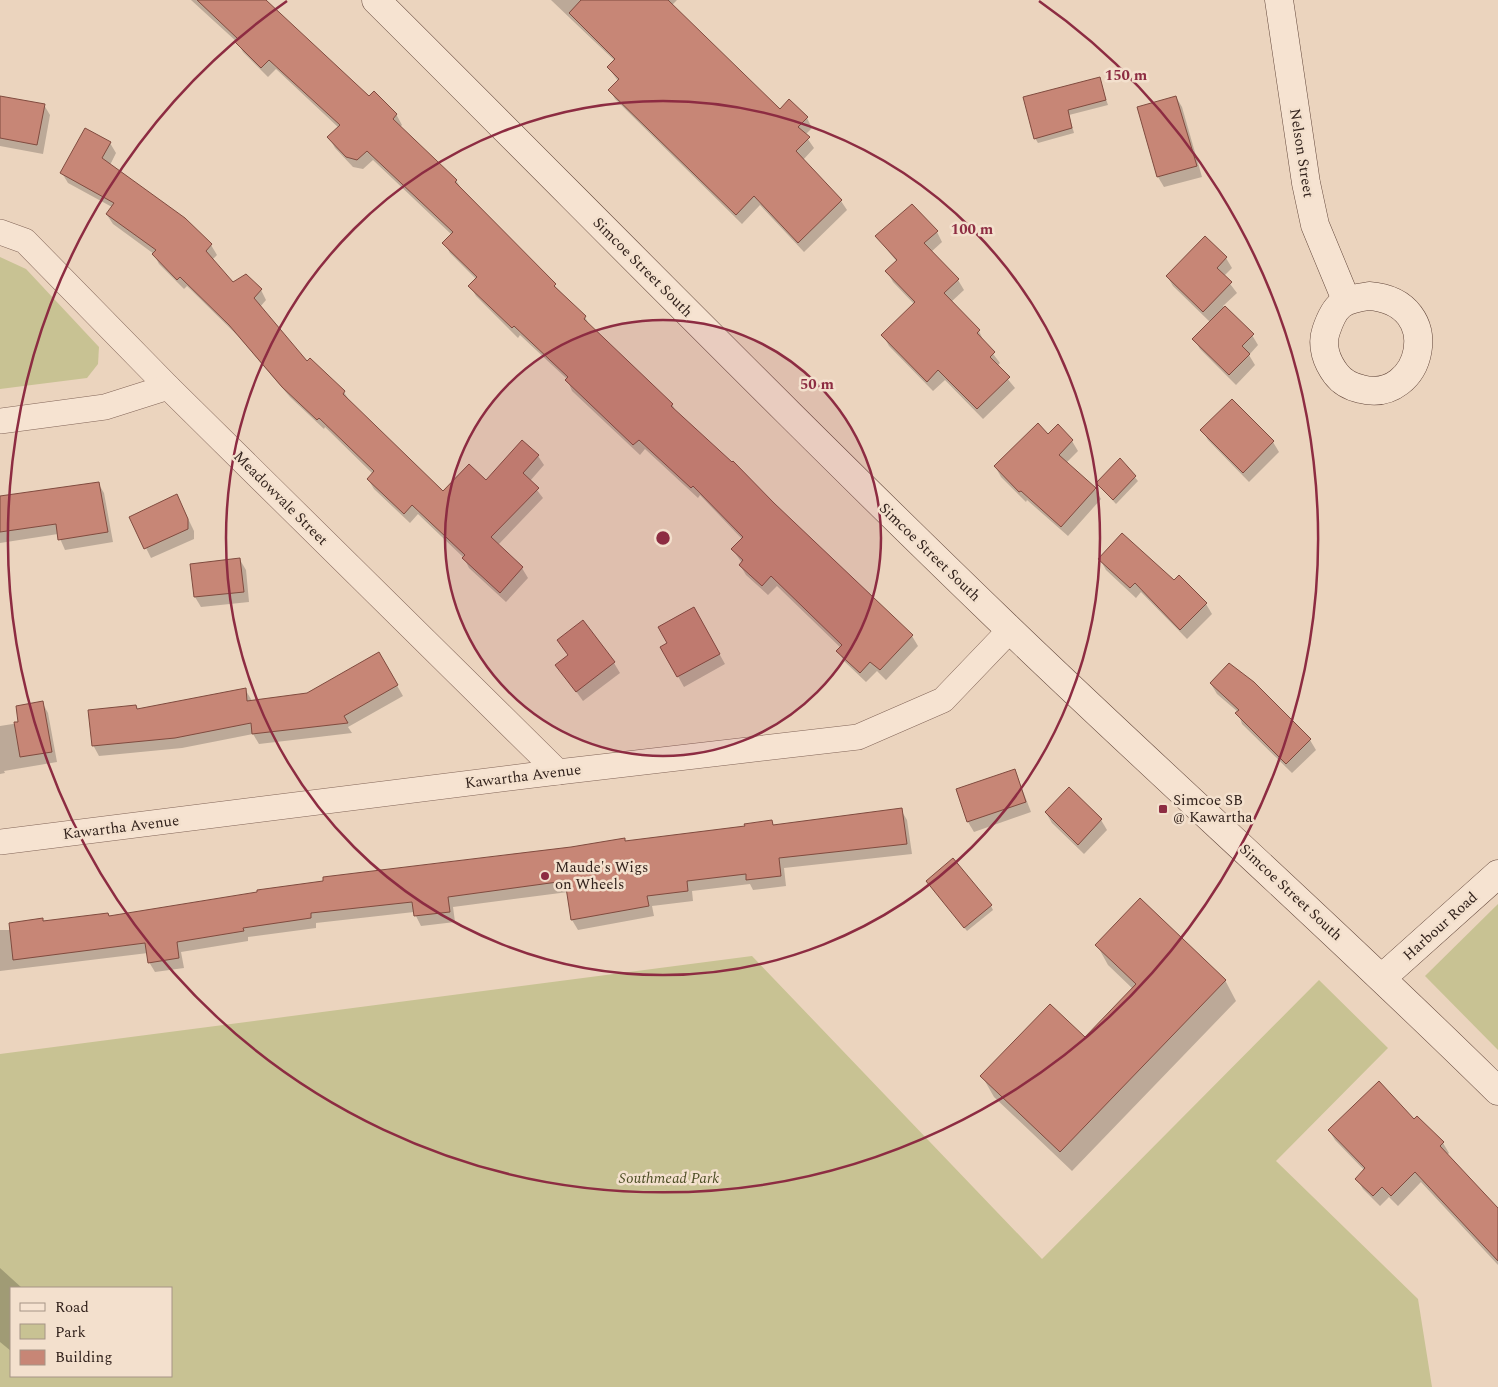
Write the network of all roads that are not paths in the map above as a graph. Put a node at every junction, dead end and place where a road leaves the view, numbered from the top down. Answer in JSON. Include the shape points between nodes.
{"nodes":[{"id":1,"x":376,"y":0,"type":"edge"},
{"id":2,"x":1279,"y":0,"type":"edge"},
{"id":3,"x":0,"y":232,"type":"edge"},
{"id":4,"x":1346,"y":300,"type":"dead end"},
{"id":5,"x":168,"y":387,"type":"junction"},
{"id":6,"x":0,"y":421,"type":"edge"},
{"id":7,"x":1010,"y":630,"type":"junction"},
{"id":8,"x":558,"y":772,"type":"junction"},
{"id":9,"x":0,"y":842,"type":"edge"},
{"id":10,"x":1498,"y":874,"type":"edge"},
{"id":11,"x":1383,"y":977,"type":"junction"},
{"id":12,"x":1498,"y":1090,"type":"edge"}],
"edges":[{"from":1,"to":7,"type":"street","name":"Simcoe Street South","via":[[812,438]]},
{"from":2,"to":4,"type":"street","name":"Nelson Street","via":[[1315,225]]},
{"from":3,"to":5,"type":"street","name":"Meadowvale Street","via":[[25,241]]},
{"from":5,"to":6,"type":"street","via":[[105,407]]},
{"from":5,"to":8,"type":"street","name":"Meadowvale Street"},
{"from":7,"to":8,"type":"street","name":"Kawartha Avenue","via":[[943,700],[858,737]]},
{"from":7,"to":11,"type":"street","name":"Simcoe Street South"},
{"from":8,"to":9,"type":"street","name":"Kawartha Avenue"},
{"from":10,"to":11,"type":"street","name":"Harbour Road"},
{"from":11,"to":12,"type":"street","name":"Simcoe Street South"}]}
